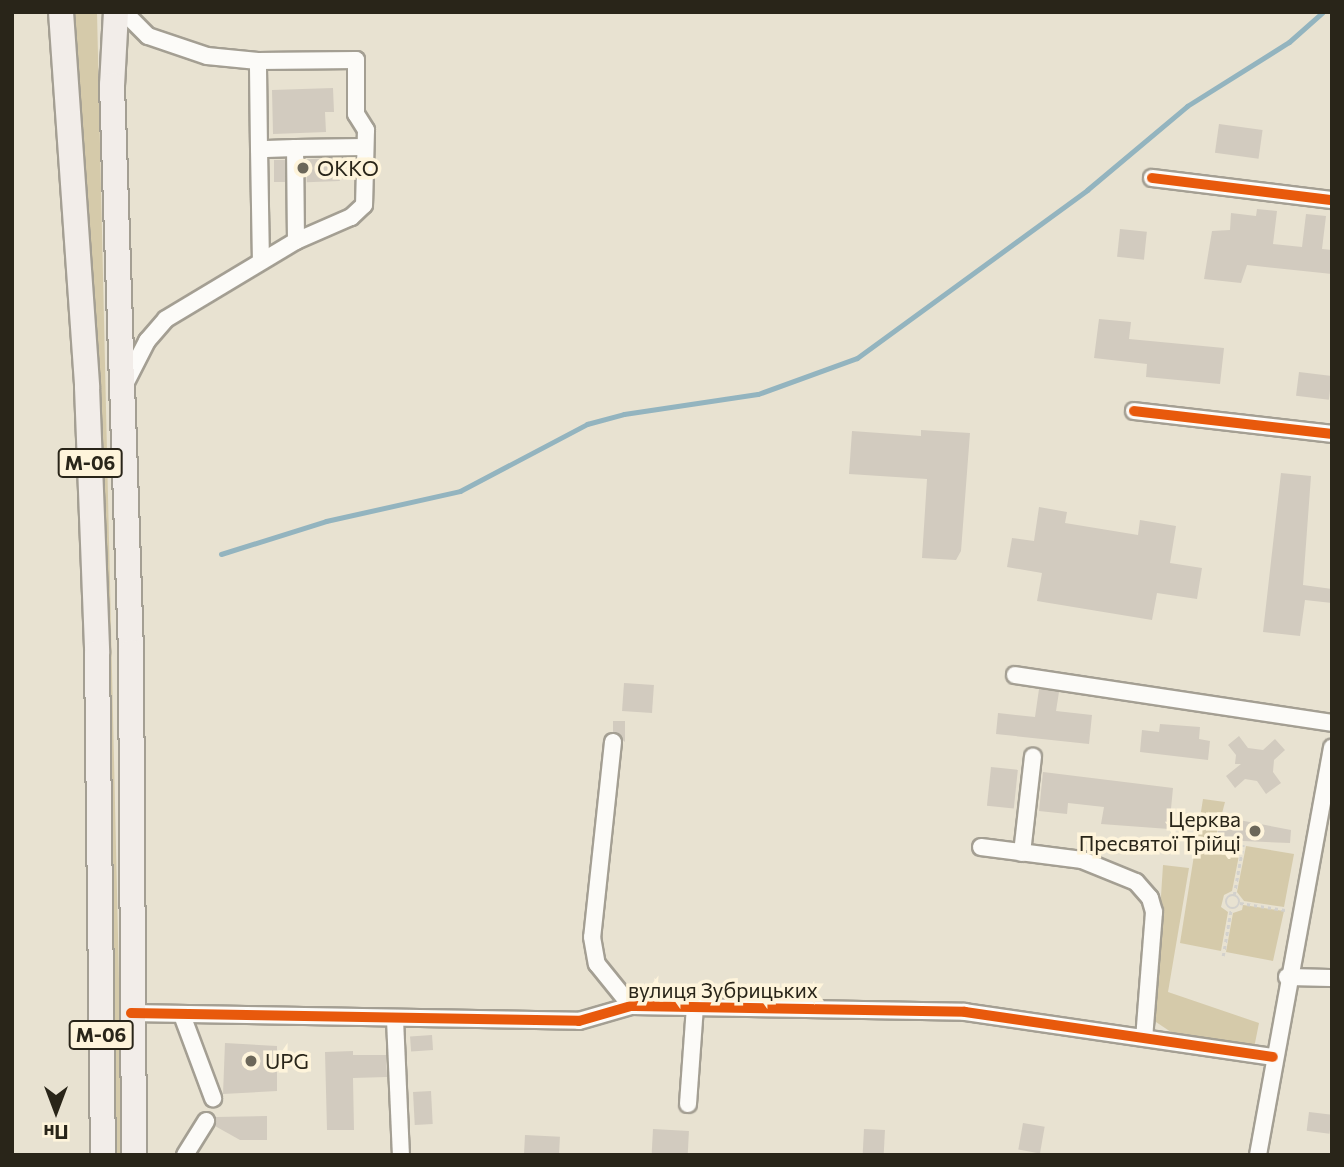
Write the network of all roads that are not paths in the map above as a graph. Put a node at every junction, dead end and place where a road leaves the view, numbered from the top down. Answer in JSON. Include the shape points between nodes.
{"nodes":[{"id":1,"x":61,"y":12,"type":"edge"},
{"id":2,"x":116,"y":12,"type":"edge"},
{"id":3,"x":124,"y":12,"type":"edge"},
{"id":4,"x":258,"y":61,"type":"junction"},
{"id":5,"x":365,"y":147,"type":"junction"},
{"id":6,"x":295,"y":148,"type":"junction"},
{"id":7,"x":260,"y":149,"type":"junction"},
{"id":8,"x":1153,"y":178,"type":"dead end"},
{"id":9,"x":1332,"y":200,"type":"edge"},
{"id":10,"x":296,"y":242,"type":"junction"},
{"id":11,"x":261,"y":261,"type":"junction"},
{"id":12,"x":123,"y":388,"type":"junction"},
{"id":13,"x":1134,"y":411,"type":"dead end"},
{"id":14,"x":1332,"y":434,"type":"edge"},
{"id":15,"x":1016,"y":675,"type":"dead end"},
{"id":16,"x":1332,"y":723,"type":"edge"},
{"id":17,"x":613,"y":742,"type":"dead end"},
{"id":18,"x":1332,"y":748,"type":"edge"},
{"id":19,"x":1033,"y":757,"type":"dead end"},
{"id":20,"x":981,"y":847,"type":"dead end"},
{"id":21,"x":1022,"y":852,"type":"junction"},
{"id":22,"x":1287,"y":977,"type":"junction"},
{"id":23,"x":1332,"y":978,"type":"edge"},
{"id":24,"x":631,"y":1006,"type":"junction"},
{"id":25,"x":695,"y":1006,"type":"junction"},
{"id":26,"x":131,"y":1013,"type":"junction"},
{"id":27,"x":182,"y":1015,"type":"junction"},
{"id":28,"x":395,"y":1019,"type":"junction"},
{"id":29,"x":1144,"y":1038,"type":"junction"},
{"id":30,"x":1273,"y":1058,"type":"junction"},
{"id":31,"x":214,"y":1098,"type":"dead end"},
{"id":32,"x":688,"y":1104,"type":"dead end"},
{"id":33,"x":206,"y":1121,"type":"dead end"},
{"id":34,"x":103,"y":1155,"type":"edge"},
{"id":35,"x":134,"y":1155,"type":"edge"},
{"id":36,"x":185,"y":1155,"type":"edge"},
{"id":37,"x":401,"y":1155,"type":"edge"},
{"id":38,"x":1258,"y":1155,"type":"edge"}],
"edges":[{"from":1,"to":34,"type":"highway","number":"М-06","via":[[89,440],[97,653]]},
{"from":2,"to":12,"type":"highway","number":"М-06","via":[[112,85]]},
{"from":3,"to":4,"type":"street","via":[[149,36],[176,48]]},
{"from":4,"to":5,"type":"street","via":[[356,60],[356,114],[366,130]]},
{"from":4,"to":7,"type":"street"},
{"from":5,"to":6,"type":"street"},
{"from":5,"to":10,"type":"street","via":[[364,205],[351,217]]},
{"from":6,"to":7,"type":"street"},
{"from":6,"to":10,"type":"street"},
{"from":7,"to":11,"type":"street"},
{"from":8,"to":9,"type":"street"},
{"from":10,"to":11,"type":"street"},
{"from":11,"to":12,"type":"street","via":[[166,319],[147,341]]},
{"from":12,"to":26,"type":"highway","number":"М-06","via":[[131,652]]},
{"from":13,"to":14,"type":"street"},
{"from":15,"to":16,"type":"street"},
{"from":17,"to":24,"type":"street","via":[[592,937],[597,964]]},
{"from":18,"to":22,"type":"street"},
{"from":19,"to":21,"type":"street"},
{"from":20,"to":21,"type":"street"},
{"from":21,"to":29,"type":"street","via":[[1082,860],[1136,882],[1150,898],[1154,912]]},
{"from":22,"to":23,"type":"street"},
{"from":22,"to":30,"type":"street"},
{"from":24,"to":25,"type":"street","name":"вулиця Зубрицьких"},
{"from":24,"to":28,"type":"street","name":"вулиця Зубрицьких","via":[[579,1021]]},
{"from":25,"to":29,"type":"street","name":"вулиця Зубрицьких","via":[[965,1012]]},
{"from":25,"to":32,"type":"street"},
{"from":26,"to":27,"type":"street","name":"вулиця Зубрицьких"},
{"from":26,"to":35,"type":"highway","number":"М-06"},
{"from":27,"to":28,"type":"street","name":"вулиця Зубрицьких"},
{"from":27,"to":31,"type":"street"},
{"from":28,"to":37,"type":"street"},
{"from":29,"to":30,"type":"street","name":"вулиця Зубрицьких"},
{"from":30,"to":38,"type":"street"},
{"from":33,"to":36,"type":"street"}]}
